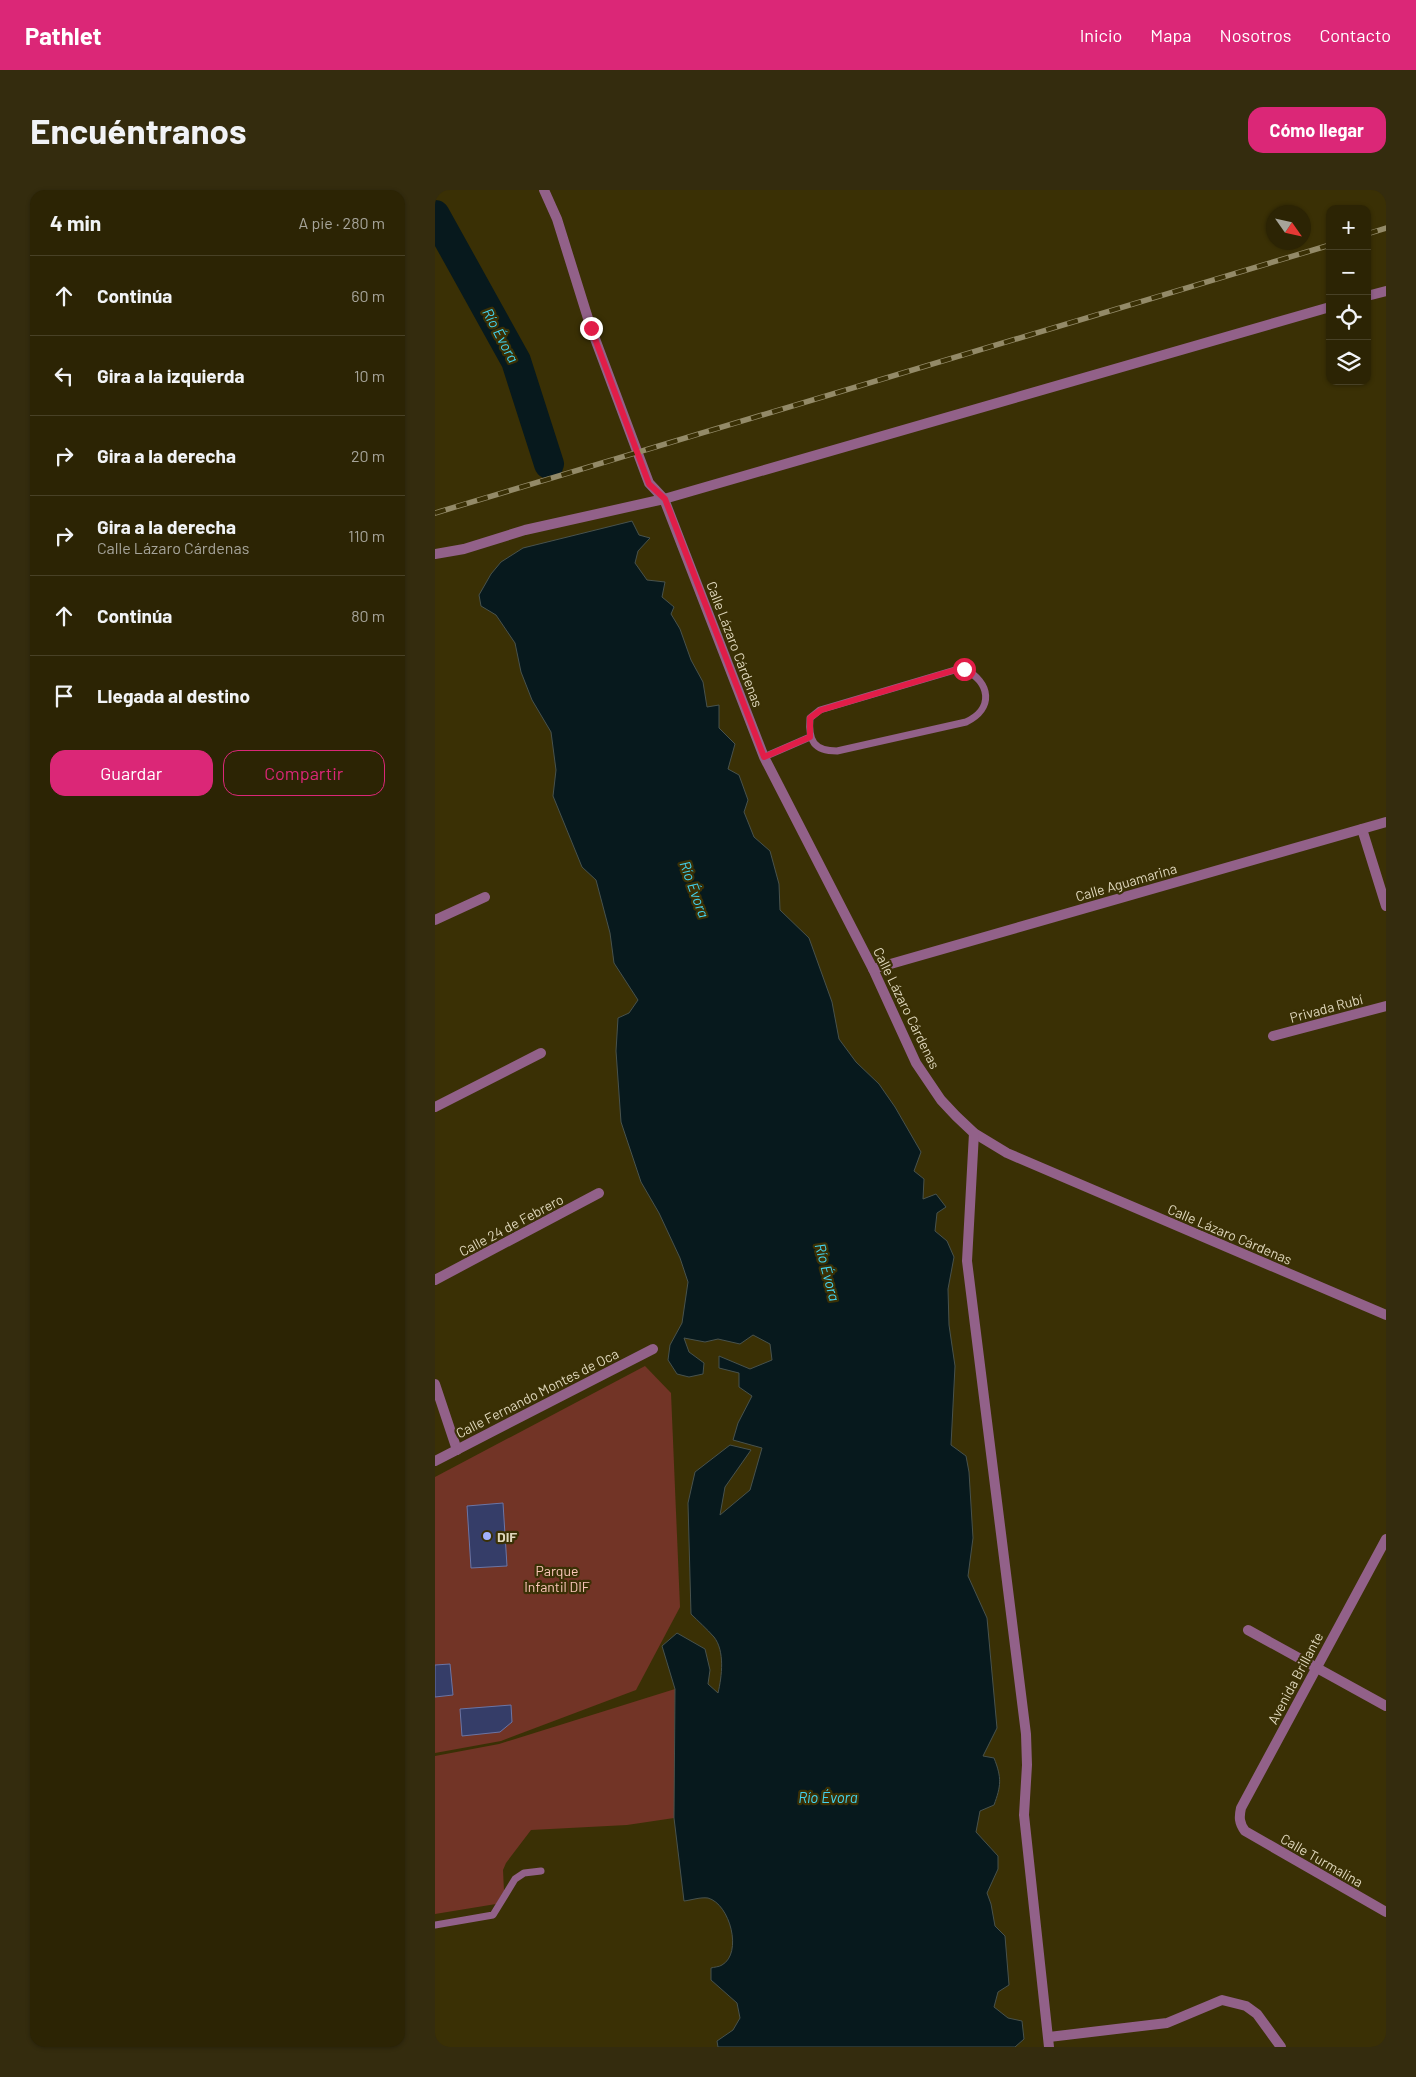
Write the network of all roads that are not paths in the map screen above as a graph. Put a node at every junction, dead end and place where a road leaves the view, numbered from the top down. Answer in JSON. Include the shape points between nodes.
{"nodes":[{"id":1,"x":544,"y":190,"type":"edge"},
{"id":2,"x":1386,"y":291,"type":"edge"},
{"id":3,"x":1371,"y":295,"type":"edge"},
{"id":4,"x":1326,"y":308,"type":"edge"},
{"id":5,"x":665,"y":499,"type":"junction"},
{"id":6,"x":435,"y":554,"type":"edge"},
{"id":7,"x":810,"y":737,"type":"junction"},
{"id":8,"x":764,"y":757,"type":"junction"},
{"id":9,"x":1386,"y":822,"type":"edge"},
{"id":10,"x":1362,"y":828,"type":"junction"},
{"id":11,"x":485,"y":897,"type":"dead end"},
{"id":12,"x":1386,"y":906,"type":"edge"},
{"id":13,"x":435,"y":920,"type":"edge"},
{"id":14,"x":873,"y":969,"type":"junction"},
{"id":15,"x":1386,"y":1006,"type":"edge"},
{"id":16,"x":1273,"y":1036,"type":"dead end"},
{"id":17,"x":541,"y":1053,"type":"dead end"},
{"id":18,"x":435,"y":1107,"type":"edge"},
{"id":19,"x":974,"y":1133,"type":"junction"},
{"id":20,"x":599,"y":1193,"type":"dead end"},
{"id":21,"x":435,"y":1280,"type":"edge"},
{"id":22,"x":1386,"y":1315,"type":"edge"},
{"id":23,"x":653,"y":1349,"type":"dead end"},
{"id":24,"x":435,"y":1384,"type":"edge"},
{"id":25,"x":457,"y":1450,"type":"junction"},
{"id":26,"x":435,"y":1462,"type":"edge"},
{"id":27,"x":1386,"y":1539,"type":"edge"},
{"id":28,"x":1248,"y":1630,"type":"dead end"},
{"id":29,"x":1316,"y":1668,"type":"junction"},
{"id":30,"x":1386,"y":1706,"type":"edge"},
{"id":31,"x":1245,"y":1832,"type":"joint"},
{"id":32,"x":541,"y":1871,"type":"dead end"},
{"id":33,"x":1386,"y":1912,"type":"edge"},
{"id":34,"x":435,"y":1925,"type":"edge"},
{"id":35,"x":1049,"y":2042,"type":"edge"},
{"id":36,"x":1281,"y":2047,"type":"edge"}],
"edges":[{"from":1,"to":5,"type":"street","via":[[649,484]]},
{"from":2,"to":3,"type":"street"},
{"from":4,"to":5,"type":"street"},
{"from":5,"to":6,"type":"street","via":[[525,530],[464,550]]},
{"from":5,"to":8,"type":"street","name":"Calle Lázaro Cárdenas"},
{"from":7,"to":7,"type":"lane","via":[[822,750],[837,750],[966,722],[983,709],[986,690],[971,672],[955,670],[821,710],[810,718]]},
{"from":7,"to":8,"type":"lane"},
{"from":8,"to":14,"type":"street","name":"Calle Lázaro Cárdenas"},
{"from":9,"to":10,"type":"street","name":"Calle Aguamarina"},
{"from":10,"to":12,"type":"street"},
{"from":10,"to":14,"type":"street","name":"Calle Aguamarina"},
{"from":11,"to":13,"type":"street"},
{"from":14,"to":19,"type":"street","name":"Calle Lázaro Cárdenas","via":[[916,1063],[941,1100]]},
{"from":15,"to":16,"type":"street","name":"Privada Rubí"},
{"from":17,"to":18,"type":"street"},
{"from":19,"to":22,"type":"street","name":"Calle Lázaro Cárdenas","via":[[1007,1153]]},
{"from":19,"to":35,"type":"street","via":[[967,1261],[1026,1734],[1024,1815]]},
{"from":20,"to":21,"type":"street","name":"Calle 24 de Febrero"},
{"from":23,"to":25,"type":"street","name":"Calle Fernando Montes de Oca"},
{"from":24,"to":25,"type":"street"},
{"from":25,"to":26,"type":"street","name":"Calle Fernando Montes de Oca"},
{"from":27,"to":29,"type":"street","name":"Avenida Brillante"},
{"from":28,"to":29,"type":"street"},
{"from":29,"to":30,"type":"street"},
{"from":29,"to":31,"type":"street","name":"Avenida Brillante","via":[[1241,1808],[1239,1817]]},
{"from":31,"to":33,"type":"street","name":"Calle Turmalina"},
{"from":32,"to":34,"type":"lane","via":[[524,1873],[515,1879],[493,1914]]},
{"from":35,"to":36,"type":"street","via":[[1167,2023],[1222,2000],[1245,2006],[1257,2014]]}]}
